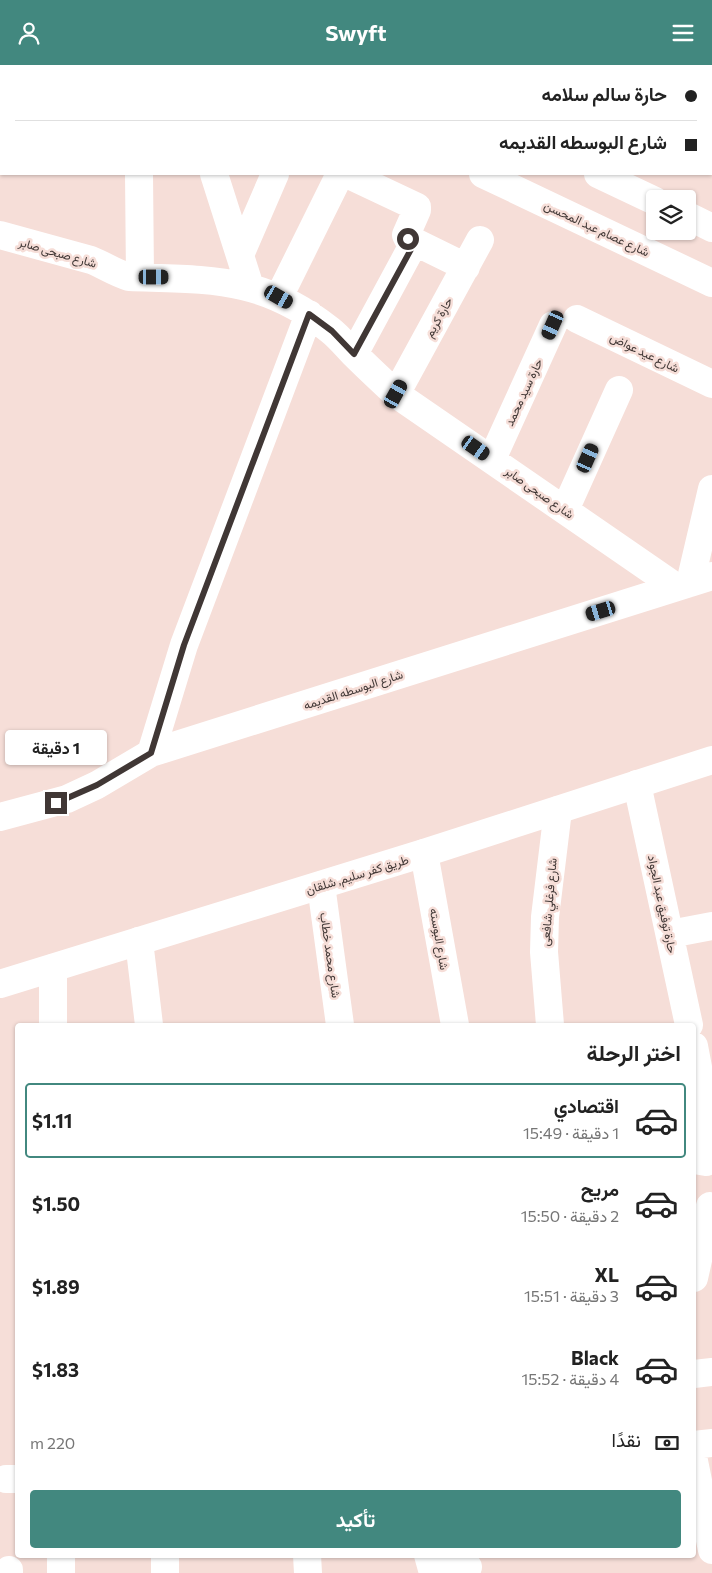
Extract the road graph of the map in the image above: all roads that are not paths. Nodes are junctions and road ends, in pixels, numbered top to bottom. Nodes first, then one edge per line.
1 (139, 175) edge
2 (214, 175) edge
3 (275, 175) edge
4 (340, 175) edge
5 (349, 175) edge
6 (485, 175) edge
7 (600, 175) edge
8 (646, 197) edge
9 (696, 220) edge
10 (712, 228) edge
11 (0, 235) edge
12 (480, 240) dead end
13 (415, 242) junction
14 (240, 255) junction
15 (466, 267) junction
16 (140, 277) junction
17 (712, 283) edge
18 (250, 287) junction
19 (279, 297) junction
20 (309, 314) junction
21 (565, 322) joint
22 (354, 354) junction
23 (712, 384) edge
24 (619, 390) dead end
25 (396, 394) junction
26 (492, 459) junction
27 (712, 489) edge
28 (565, 510) junction
29 (692, 582) edge
30 (151, 753) junction
31 (712, 759) edge
32 (638, 784) junction
33 (558, 810) junction
34 (0, 817) edge
35 (424, 853) junction
36 (322, 885) junction
37 (712, 926) edge
38 (670, 934) junction
39 (140, 941) junction
40 (53, 968) junction
41 (0, 984) edge
42 (54, 1023) edge
43 (149, 1023) edge
44 (340, 1023) edge
45 (455, 1023) edge
46 (550, 1023) edge
47 (689, 1023) edge
48 (696, 1050) edge
49 (706, 1072) edge
50 (700, 1110) edge
51 (696, 1160) edge
52 (710, 1206) dead end
53 (696, 1269) edge
54 (712, 1372) edge
55 (696, 1374) edge
56 (712, 1443) edge
57 (696, 1445) edge
58 (696, 1483) edge
59 (699, 1515) edge
60 (712, 1550) edge
61 (61, 1558) edge
62 (165, 1558) edge
63 (307, 1558) edge
64 (429, 1558) edge
65 (468, 1565) edge
66 (61, 1573) edge
67 (165, 1573) edge
68 (308, 1573) edge

1 - 16 street
2 - 14 street
3 - 14 street
4 - 19 street
5 - 13 street
6 - 17 street, شارع عصام عبد المحسن
7 - 8 street
9 - 10 street
11 - 16 street, شارع صبحى صابر
12 - 15 street, حارة كريم
13 - 15 street
13 - 22 street
14 - 18 street
15 - 25 street, حارة كريم
16 - 18 street, شارع صبحى صابر
18 - 19 street, شارع صبحى صابر
19 - 20 street, شارع صبحى صابر
20 - 22 street, شارع صبحى صابر
20 - 30 street
21 - 23 street, شارع عيد عواض
21 - 26 street, حارة سيد محمد
22 - 25 street, شارع صبحى صابر
24 - 28 street
25 - 26 street, شارع صبحى صابر
26 - 28 street, شارع صبحى صابر
27 - 29 street
28 - 29 street, شارع صبحى صابر
29 - 30 street, شارع البوسطه القديمه
30 - 34 street, شارع البوسطه القديمه
31 - 32 street, طريق كفر سليم, شلقان
32 - 33 street, طريق كفر سليم, شلقان
32 - 38 street, حارة توفيق عبد الجواد
33 - 35 street, طريق كفر سليم, شلقان
33 - 46 street, شارع فرغلي شافعى
35 - 36 street, طريق كفر سليم, شلقان
35 - 45 street, شارع البوسته
36 - 39 street, طريق كفر سليم, شلقان
36 - 44 street, شارع محمد خطاب
37 - 38 street
38 - 47 street, حارة توفيق عبد الجواد
39 - 40 street, طريق كفر سليم, شلقان
39 - 43 street
40 - 41 street, طريق كفر سليم, شلقان
40 - 42 street
48 - 49 street
49 - 50 street
50 - 51 street
52 - 53 street
54 - 55 street
56 - 57 street
58 - 59 street
59 - 60 street
61 - 66 street
62 - 67 street
63 - 68 street
64 - 65 street

